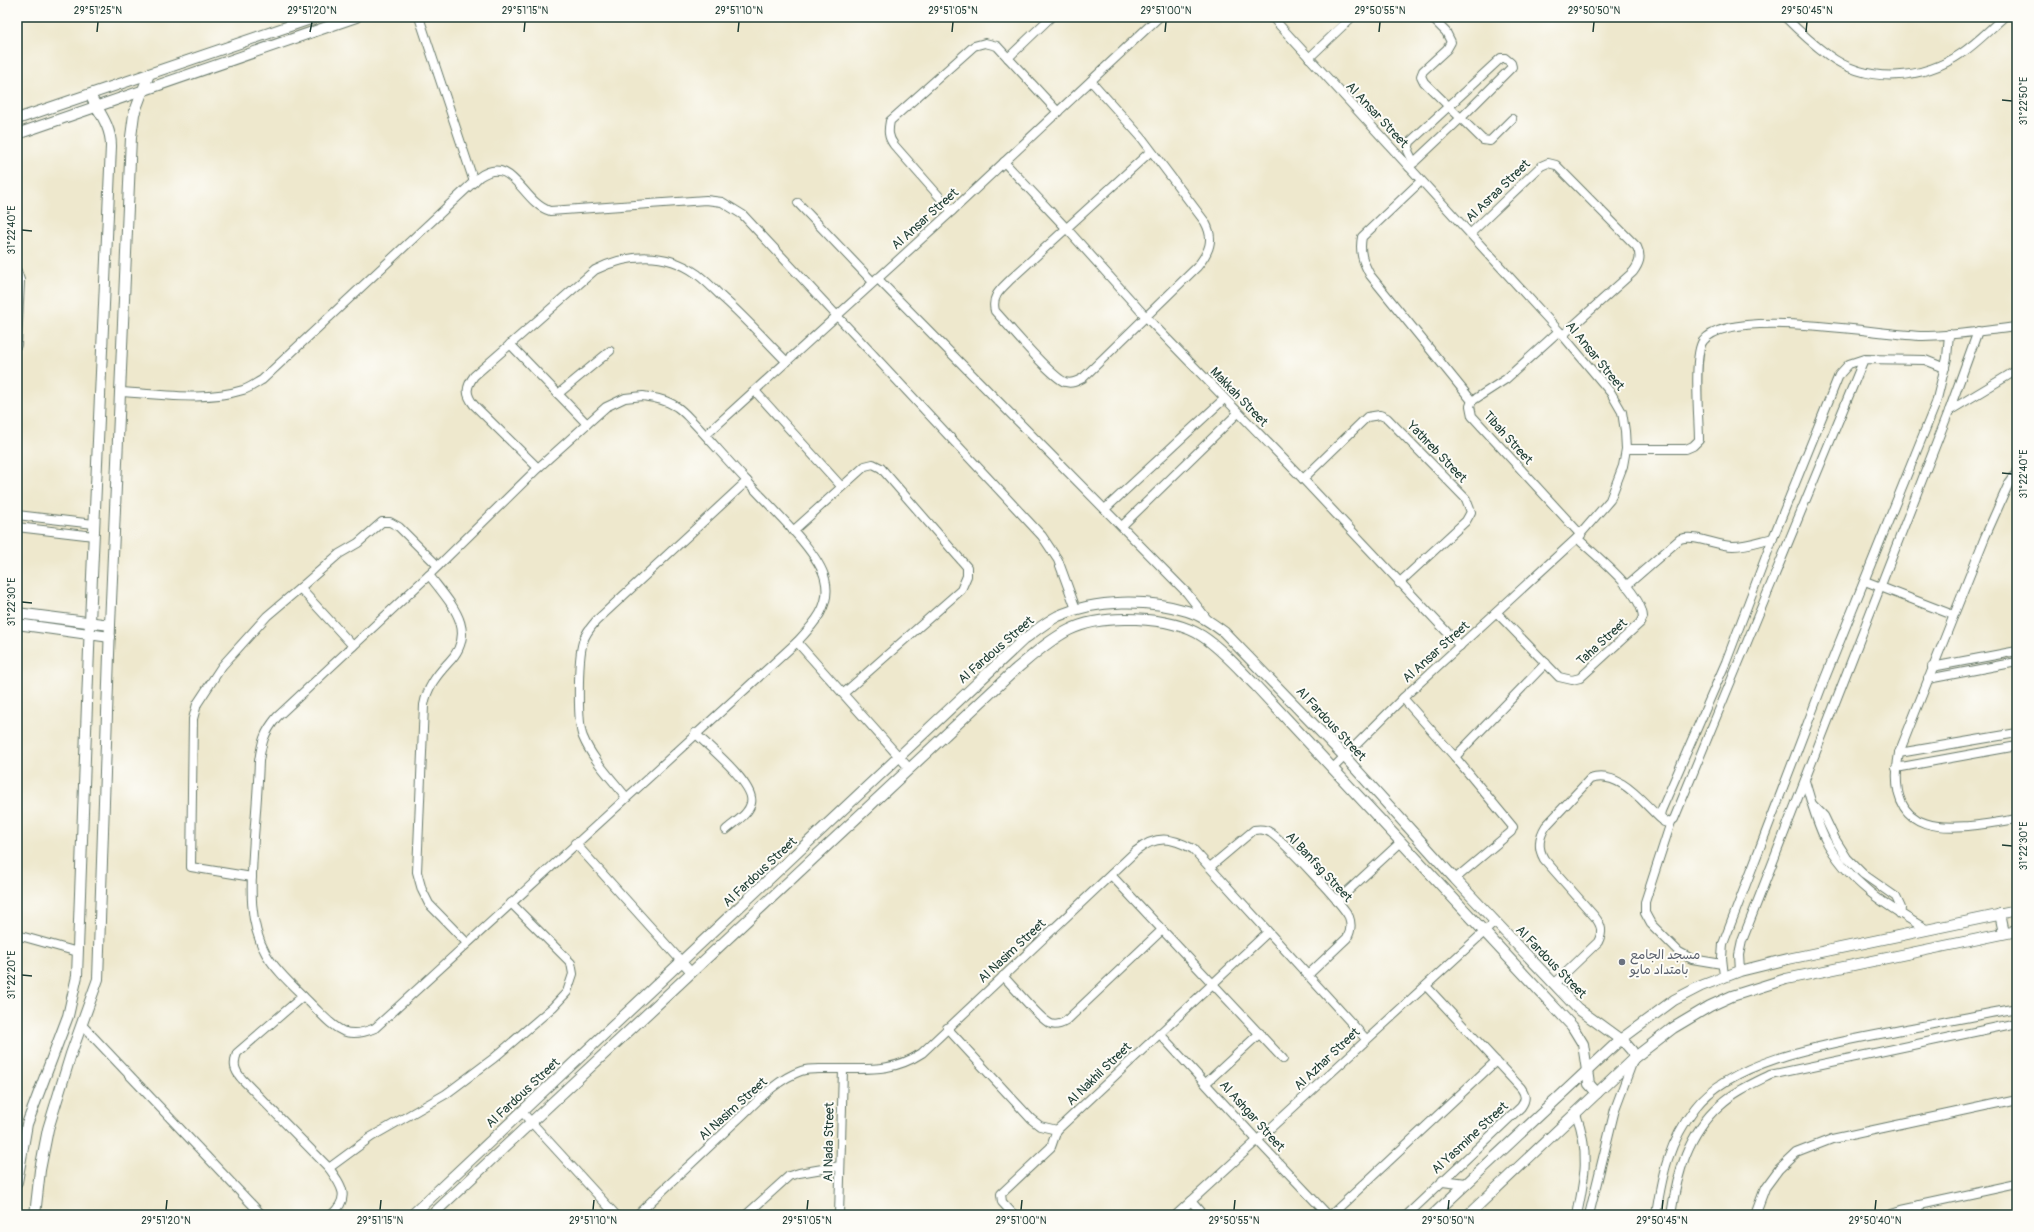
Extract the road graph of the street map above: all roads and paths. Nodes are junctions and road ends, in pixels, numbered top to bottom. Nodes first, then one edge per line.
1 (316, 17) edge
2 (356, 17) edge
3 (418, 17) edge
4 (1050, 17) edge
5 (1159, 17) edge
6 (1272, 17) edge
7 (1352, 17) edge
8 (1430, 17) edge
9 (1785, 17) edge
10 (2004, 17) edge
11 (290, 22) edge
12 (1008, 58) junction
13 (1309, 58) junction
14 (149, 74) junction
15 (1091, 81) junction
16 (141, 92) junction
17 (90, 95) junction
18 (1448, 107) junction
19 (97, 108) junction
20 (1058, 112) junction
21 (1461, 118) junction
22 (17, 119) edge
23 (1512, 119) dead end
24 (17, 134) edge
25 (1151, 151) junction
26 (1004, 162) junction
27 (1411, 165) junction
28 (1422, 181) junction
29 (474, 182) junction
30 (798, 203) dead end
31 (952, 211) junction
32 (1067, 229) junction
33 (1471, 233) junction
34 (1638, 266) joint
35 (17, 271) edge
36 (875, 280) junction
37 (838, 316) junction
38 (1146, 317) junction
39 (2017, 327) edge
40 (1978, 331) junction
41 (1561, 333) junction
42 (1949, 334) junction
43 (510, 344) junction
44 (17, 345) edge
45 (610, 351) dead end
46 (1864, 359) junction
47 (787, 362) junction
48 (1945, 368) junction
49 (2017, 370) edge
50 (755, 391) junction
51 (120, 392) junction
52 (558, 394) junction
53 (1224, 399) junction
54 (1472, 402) junction
55 (1949, 412) junction
56 (1238, 413) junction
57 (587, 424) junction
58 (706, 435) junction
59 (1626, 449) junction
60 (538, 468) junction
61 (2017, 472) edge
62 (1303, 479) junction
63 (747, 482) junction
64 (841, 486) junction
65 (1106, 510) junction
66 (17, 516) edge
67 (94, 524) junction
68 (1122, 526) junction
69 (17, 527) edge
70 (1886, 530) junction
71 (792, 531) junction
72 (94, 536) junction
73 (1579, 536) junction
74 (1900, 537) junction
75 (1773, 538) junction
76 (438, 566) junction
77 (430, 575) junction
78 (1865, 581) junction
79 (1399, 583) junction
80 (1626, 586) junction
81 (1880, 587) junction
82 (300, 588) junction
83 (1076, 609) junction
84 (17, 613) edge
85 (1497, 613) junction
86 (1953, 615) junction
87 (1207, 620) junction
88 (90, 622) junction
89 (17, 624) edge
90 (110, 625) junction
91 (90, 634) junction
92 (110, 637) junction
93 (797, 642) junction
94 (353, 646) junction
95 (1460, 646) junction
96 (2017, 651) edge
97 (2017, 662) edge
98 (1546, 663) junction
99 (1932, 666) junction
100 (1928, 678) junction
101 (844, 693) junction
102 (1403, 698) junction
103 (695, 733) junction
104 (2017, 733) edge
105 (2017, 746) edge
106 (1899, 753) junction
107 (1344, 756) junction
108 (1455, 757) junction
109 (899, 758) junction
110 (909, 768) junction
111 (1896, 768) junction
112 (1332, 769) junction
113 (1805, 781) junction
114 (626, 797) junction
115 (1813, 805) junction
116 (1661, 819) junction
117 (2017, 819) edge
118 (1671, 822) junction
119 (726, 830) dead end
120 (1401, 842) junction
121 (575, 844) junction
122 (1210, 867) junction
123 (1111, 875) junction
124 (252, 877) junction
125 (1455, 879) junction
126 (1337, 901) junction
127 (511, 902) junction
128 (2017, 910) edge
129 (1900, 914) junction
130 (2000, 914) junction
131 (1495, 922) junction
132 (1926, 929) junction
133 (1162, 930) junction
134 (1485, 931) junction
135 (2017, 931) edge
136 (1268, 932) junction
137 (2004, 933) junction
138 (17, 935) edge
139 (467, 943) junction
140 (78, 952) junction
141 (682, 962) junction
142 (1722, 964) junction
143 (1740, 971) junction
144 (692, 972) junction
145 (1308, 975) junction
146 (1004, 976) junction
147 (1724, 976) junction
148 (1213, 983) junction
149 (1554, 984) junction
150 (1426, 986) junction
151 (303, 996) junction
152 (2017, 1008) edge
153 (2017, 1023) edge
154 (82, 1025) junction
155 (947, 1028) junction
156 (1160, 1033) junction
157 (1260, 1033) junction
158 (1366, 1039) junction
159 (1620, 1040) junction
160 (1634, 1058) junction
161 (1283, 1059) dead end
162 (1496, 1061) junction
163 (843, 1069) junction
164 (1586, 1073) junction
165 (1206, 1083) junction
166 (1598, 1093) junction
167 (2017, 1099) edge
168 (522, 1112) junction
169 (1576, 1114) junction
170 (531, 1122) junction
171 (1057, 1130) junction
172 (1257, 1140) junction
173 (19, 1154) edge
174 (840, 1166) junction
175 (329, 1168) junction
176 (461, 1169) junction
177 (471, 1179) junction
178 (1443, 1181) junction
179 (17, 1182) edge
180 (1466, 1184) junction
181 (2017, 1184) edge
182 (1191, 1201) junction
183 (1919, 1205) junction
184 (35, 1215) edge
185 (262, 1215) edge
186 (331, 1215) edge
187 (412, 1215) edge
188 (432, 1215) edge
189 (616, 1215) edge
190 (637, 1215) edge
191 (746, 1215) edge
192 (839, 1215) edge
193 (1014, 1215) edge
194 (1176, 1215) edge
195 (1203, 1215) edge
196 (1328, 1215) edge
197 (1331, 1215) edge
198 (1407, 1215) edge
199 (1433, 1215) edge
200 (1468, 1215) edge
201 (1577, 1215) edge
202 (1589, 1215) edge
203 (1656, 1215) edge
204 (1671, 1215) edge
205 (1755, 1215) edge
206 (1882, 1215) edge
207 (1917, 1215) edge

1 - 11 street
2 - 16 street
3 - 29 street
4 - 12 street
5 - 15 street, Al Ansar Street
6 - 13 street, Al Ansar Street
7 - 13 street
8 - 18 street
9 - 10 street
11 - 14 street
12 - 20 street
12 - 31 street
13 - 27 street, Al Ansar Street
14 - 16 street
14 - 17 street
15 - 20 street, Al Ansar Street
15 - 25 street
16 - 19 street
16 - 51 street
17 - 19 street
17 - 22 street
18 - 21 street
18 - 21 street
18 - 27 street
19 - 24 street
19 - 67 street
20 - 26 street, Al Ansar Street
21 - 23 street
21 - 27 street
25 - 32 street
25 - 38 street
26 - 31 street, Al Ansar Street
26 - 32 street, Makkah Street
27 - 28 street, Al Ansar Street
28 - 33 street, Al Ansar Street
28 - 54 street
29 - 37 street
29 - 51 street
30 - 36 street
31 - 36 street, Al Ansar Street
32 - 38 street, Makkah Street
32 - 38 street
33 - 34 street, Al Asraa Street
33 - 41 street, Al Ansar Street
34 - 41 street, Tibah Street
35 - 44 street
36 - 37 street, Al Ansar Street
36 - 65 street
37 - 47 street, Al Ansar Street
37 - 83 street
38 - 53 street, Makkah Street
39 - 40 street
40 - 42 street
40 - 55 street
41 - 54 street, Tibah Street
41 - 59 street, Al Ansar Street
42 - 48 street
42 - 59 street
43 - 47 street
43 - 52 street
43 - 60 street
45 - 52 street
46 - 48 street
46 - 75 street
46 - 118 street
47 - 50 street, Al Ansar Street
48 - 70 street
49 - 55 street
50 - 58 street, Al Ansar Street
50 - 64 street
51 - 90 street
52 - 57 street
53 - 56 street, Makkah Street
53 - 65 street
54 - 73 street, Tibah Street
55 - 74 street
56 - 62 street, Makkah Street
56 - 68 street
57 - 58 street
57 - 60 street
58 - 63 street
59 - 73 street, Al Ansar Street
60 - 76 street
61 - 86 street
62 - 79 street, Makkah Street
62 - 79 street, Yathreb Street
63 - 71 street
63 - 114 street
64 - 71 street
64 - 101 street
65 - 68 street
66 - 67 street
67 - 72 street
68 - 87 street
69 - 72 street
70 - 74 street
70 - 78 street
71 - 93 street
72 - 88 street
73 - 80 street, Taha Street
73 - 85 street, Al Ansar Street
74 - 81 street
75 - 80 street
75 - 116 street
76 - 77 street
76 - 82 street
77 - 94 street
77 - 139 street
78 - 81 street
78 - 142 street
79 - 95 street, Makkah Street
80 - 98 street, Taha Street
81 - 86 street
81 - 113 street
82 - 94 street
82 - 124 street
83 - 87 street, Al Fardous Street
83 - 109 street, Al Fardous Street
84 - 88 street
85 - 95 street, Al Ansar Street
85 - 98 street, Taha Street
86 - 99 street
87 - 107 street, Al Fardous Street
88 - 90 street
88 - 91 street
89 - 91 street
90 - 92 street
91 - 92 street
91 - 140 street
92 - 154 street
93 - 101 street
93 - 103 street
94 - 124 street
95 - 102 street, Al Ansar Street
96 - 99 street
97 - 100 street
98 - 108 street
99 - 100 street
100 - 106 street
101 - 109 street
102 - 107 street, Al Ansar Street
102 - 108 street
103 - 114 street
103 - 119 street
104 - 106 street
105 - 111 street
106 - 111 street
107 - 112 street, Al Ansar Street
107 - 125 street, Al Fardous Street
108 - 125 street
109 - 110 street
109 - 141 street, Al Fardous Street
110 - 112 street, Al Fardous Street
110 - 144 street, Al Fardous Street
111 - 117 street
112 - 120 street, Al Fardous Street
113 - 115 street
113 - 143 street
114 - 121 street
115 - 129 street
115 - 129 street
116 - 118 street
116 - 149 street
118 - 142 street
120 - 126 street
120 - 134 street, Al Fardous Street
121 - 127 street
121 - 141 street
122 - 123 street, Al Nasim Street
122 - 126 street, Al Banfsg Street
122 - 136 street, Al Nasim Street
123 - 133 street
123 - 146 street, Al Nasim Street
124 - 151 street
125 - 131 street, Al Fardous Street
126 - 145 street, Al Banfsg Street
127 - 139 street
127 - 175 street
128 - 130 street
129 - 132 street
130 - 132 street
130 - 137 street
131 - 134 street, Al Azhar Street
131 - 149 street, Al Fardous Street
132 - 143 street
133 - 146 street
133 - 148 street
134 - 150 street, Al Azhar Street
134 - 164 street, Al Fardous Street
135 - 137 street
136 - 145 street, Al Nasim Street
136 - 148 street, Al Nakhil Street
137 - 160 street
138 - 140 street
139 - 151 street
140 - 173 street
141 - 144 street
141 - 168 street, Al Fardous Street
142 - 147 street
143 - 147 street
144 - 170 street, Al Fardous Street
145 - 158 street, Al Nasim Street
146 - 155 street, Al Nasim Street
147 - 159 street
148 - 156 street, Al Nakhil Street
148 - 157 street
149 - 159 street, Al Fardous Street
150 - 158 street, Al Azhar Street
150 - 162 street, Al Yasmine Street
151 - 175 street
152 - 203 street
153 - 204 street
154 - 184 street
154 - 185 street
155 - 163 street, Al Nasim Street
155 - 171 street
156 - 165 street, Al Ashgar Street
156 - 171 street, Al Nakhil Street
157 - 161 street
157 - 165 street
158 - 172 street, Al Azhar Street
159 - 160 street, Al Fardous Street
159 - 164 street
160 - 166 street
160 - 202 street
162 - 178 street, Al Yasmine Street
162 - 197 street
163 - 174 street, Al Nada Street
163 - 190 street, Al Nasim Street
164 - 166 street, Al Fardous Street
164 - 180 street
165 - 172 street, Al Ashgar Street
166 - 169 street
167 - 205 street
168 - 170 street
168 - 176 street, Al Fardous Street
169 - 200 street
169 - 201 street
170 - 177 street, Al Fardous Street
170 - 189 street
171 - 193 street
172 - 182 street, Al Azhar Street
172 - 196 street, Al Ashgar Street
173 - 179 street
174 - 191 street
174 - 192 street, Al Nada Street
175 - 186 street
176 - 177 street
176 - 187 street, Al Fardous Street
177 - 188 street, Al Fardous Street
178 - 180 street
178 - 198 street, Al Yasmine Street
180 - 199 street
181 - 183 street
182 - 194 street, Al Azhar Street
182 - 195 street
183 - 206 street
183 - 207 street

